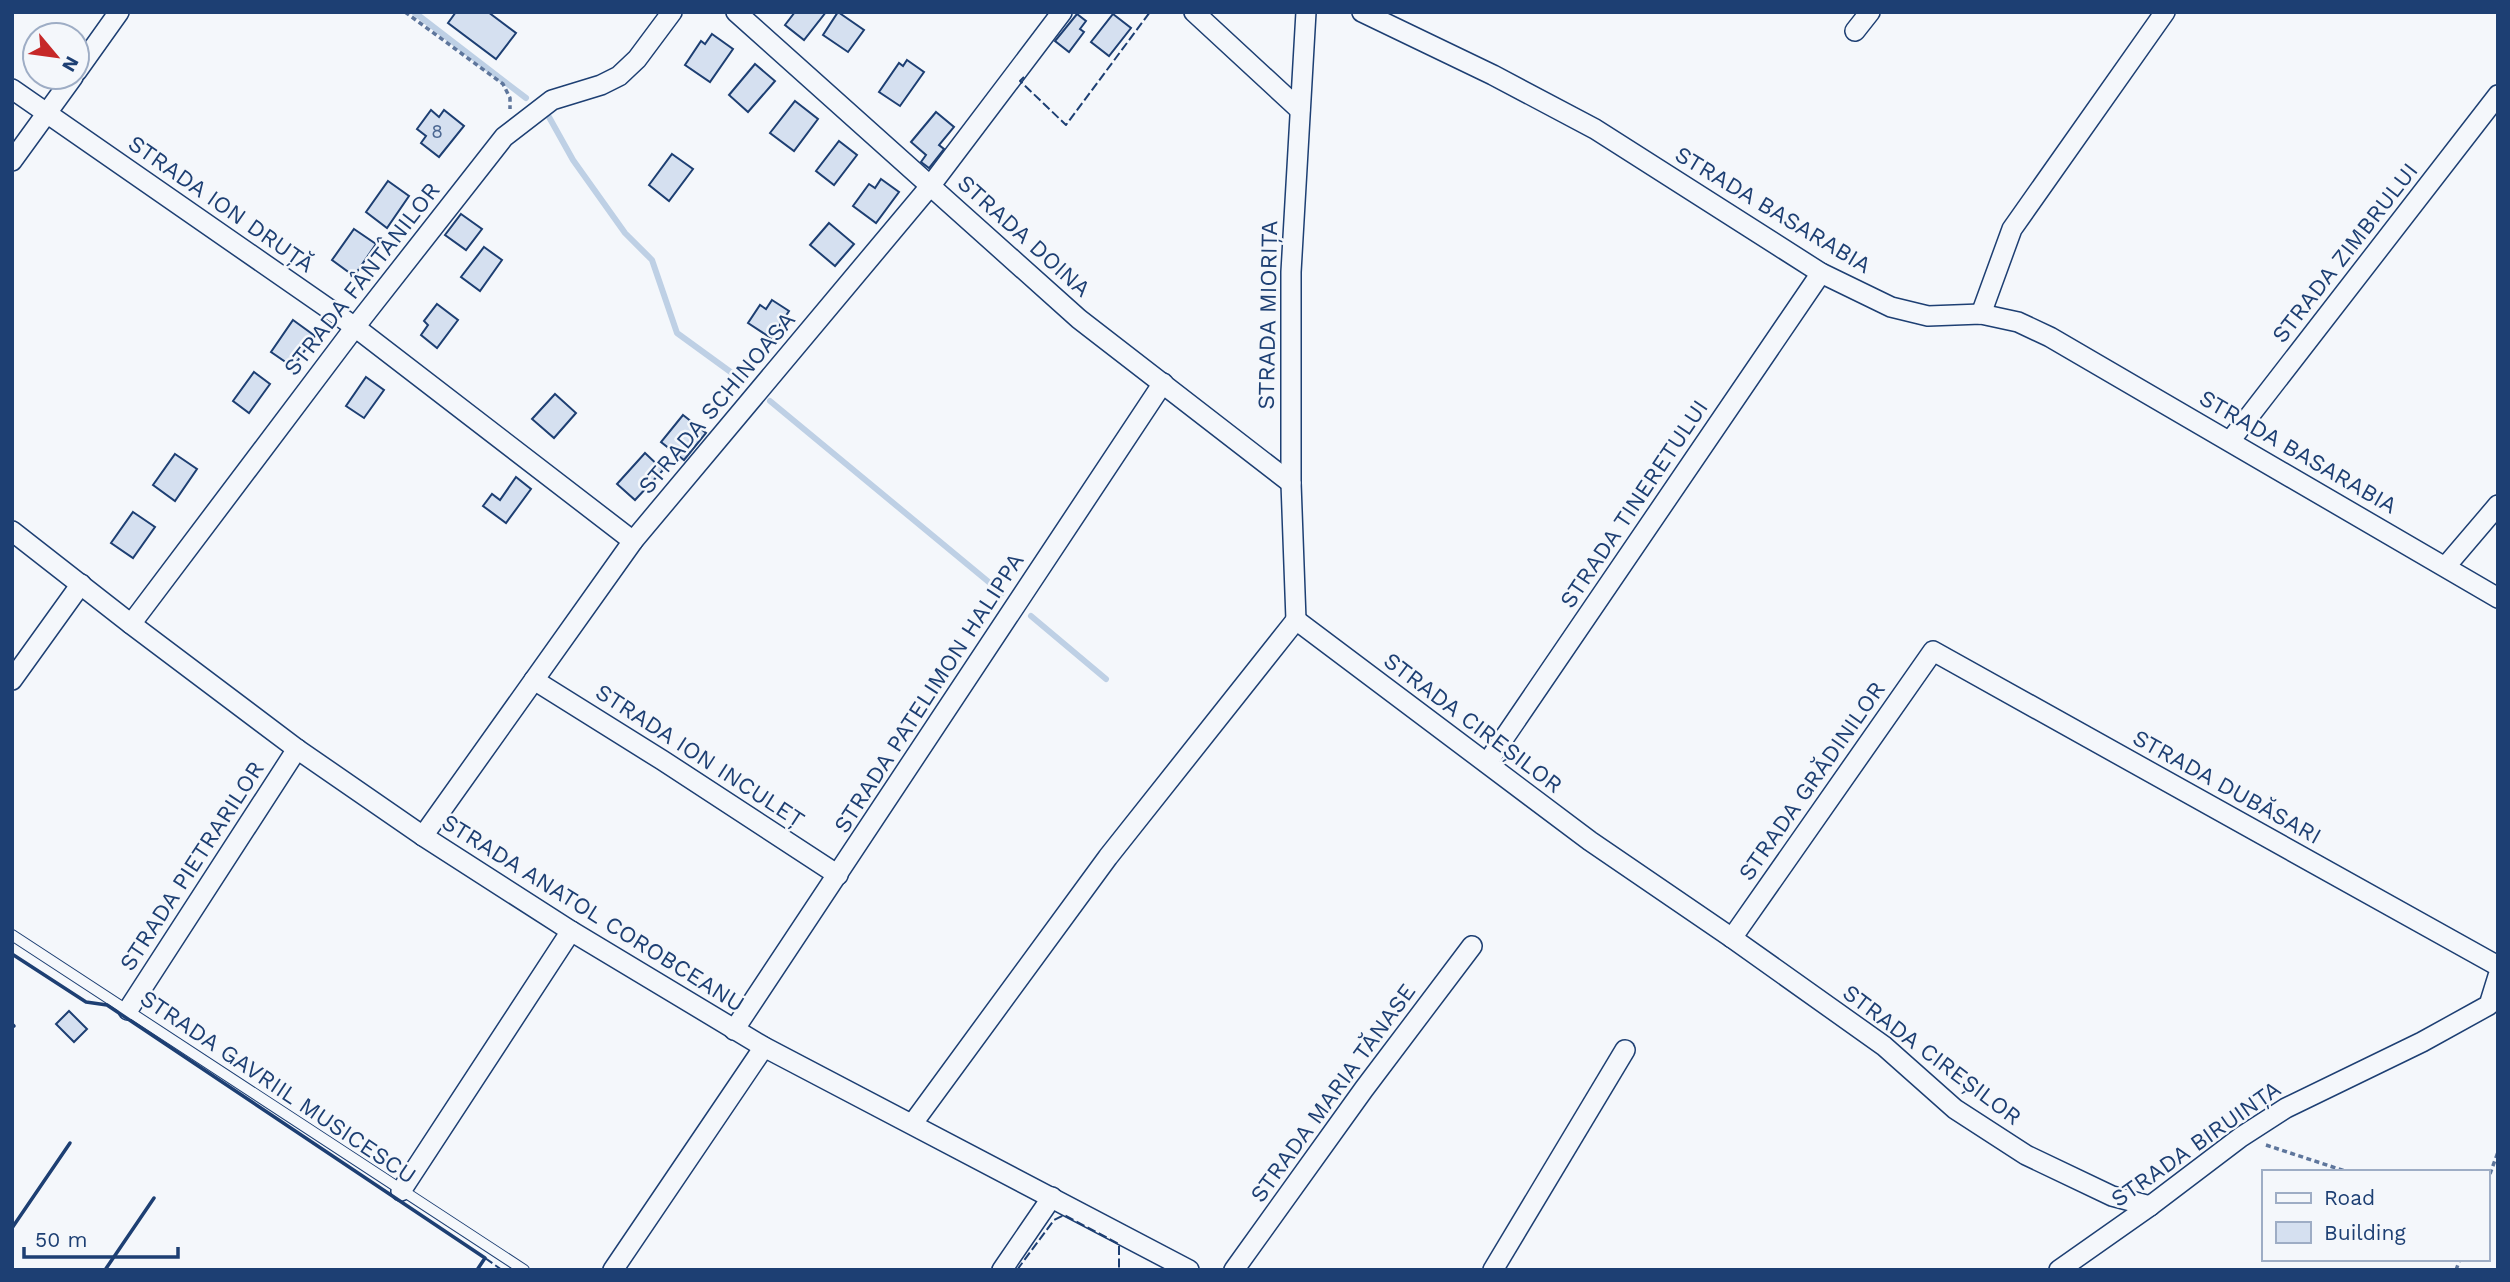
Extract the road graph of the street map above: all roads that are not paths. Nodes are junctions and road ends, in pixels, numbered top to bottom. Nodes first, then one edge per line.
1 (119, 12) edge
2 (672, 12) edge
3 (736, 12) edge
4 (1062, 12) edge
5 (1194, 12) edge
6 (1306, 12) edge
7 (1362, 12) edge
8 (1870, 12) edge
9 (2165, 12) edge
10 (1855, 31) dead end
11 (91, 51) edge
12 (12, 89) edge
13 (63, 91) edge
14 (2498, 95) edge
15 (1300, 110) junction
16 (47, 113) junction
17 (12, 161) edge
18 (931, 185) junction
19 (1821, 273) junction
20 (1981, 314) junction
21 (355, 327) junction
22 (1163, 383) junction
23 (2230, 441) junction
24 (1291, 483) junction
25 (2498, 505) edge
26 (12, 531) edge
27 (633, 541) junction
28 (2446, 566) junction
29 (81, 584) junction
30 (2498, 598) edge
31 (1296, 620) junction
32 (131, 625) junction
33 (1933, 651) joint
34 (12, 680) edge
35 (534, 680) junction
36 (297, 749) junction
37 (1487, 764) junction
38 (424, 836) junction
39 (838, 875) junction
40 (571, 931) junction
41 (12, 935) edge
42 (1732, 938) junction
43 (1472, 946) dead end
44 (2498, 966) edge
45 (2498, 976) edge
46 (128, 1010) junction
47 (734, 1030) junction
48 (764, 1047) junction
49 (1625, 1050) dead end
50 (913, 1123) junction
51 (401, 1191) junction
52 (1052, 1197) junction
53 (2150, 1206) junction
54 (524, 1270) edge
55 (613, 1270) edge
56 (1002, 1270) edge
57 (1189, 1270) edge
58 (1234, 1270) edge
59 (1493, 1270) edge
60 (2059, 1270) edge

1 - 11 street
2 - 21 street, STRADA FÂNTÂNILOR
3 - 18 street, STRADA DOINA
4 - 18 street, STRADA SCHINOASA
5 - 15 street
6 - 15 street, STRADA MIORIȚA
7 - 19 street, STRADA BASARABIA
8 - 10 street
9 - 20 street
12 - 16 street, STRADA ION DRUȚĂ
13 - 16 street
14 - 23 street, STRADA ZIMBRULUI
15 - 24 street, STRADA MIORIȚA
16 - 17 street
16 - 21 street, STRADA ION DRUȚĂ
18 - 22 street, STRADA DOINA
18 - 27 street, STRADA SCHINOASA
19 - 20 street, STRADA BASARABIA
19 - 37 street, STRADA TINERETULUI
20 - 23 street, STRADA BASARABIA
21 - 27 street, STRADA ION DRUȚĂ
21 - 32 street, STRADA FÂNTÂNILOR
22 - 24 street, STRADA DOINA
22 - 39 street, STRADA PATELIMON HALIPPA
23 - 28 street, STRADA BASARABIA
24 - 31 street, STRADA MIORIȚA
25 - 28 street
26 - 29 street, STRADA ANATOL COROBCEANU
27 - 35 street, STRADA SCHINOASA
28 - 30 street, STRADA BASARABIA
29 - 32 street, STRADA ANATOL COROBCEANU
29 - 34 street
31 - 37 street, STRADA CIREȘILOR
31 - 50 street
32 - 36 street, STRADA ANATOL COROBCEANU
33 - 42 street, STRADA GRĂDINILOR
33 - 44 street, STRADA DUBĂSARI
35 - 38 street, STRADA SCHINOASA
35 - 39 street, STRADA ION INCULEȚ
36 - 38 street, STRADA ANATOL COROBCEANU
36 - 46 street, STRADA PIETRARILOR
37 - 42 street, STRADA CIREȘILOR
38 - 40 street, STRADA ANATOL COROBCEANU
39 - 47 street, STRADA PATELIMON HALIPPA
40 - 47 street, STRADA ANATOL COROBCEANU
40 - 51 street
41 - 46 lane, STRADA GAVRIIL MUSICESCU
42 - 53 street, STRADA CIREȘILOR
43 - 58 street, STRADA MARIA TĂNASE
45 - 53 street, STRADA BIRUINȚA
46 - 51 lane, STRADA GAVRIIL MUSICESCU
47 - 48 street, STRADA ANATOL COROBCEANU
48 - 50 street, STRADA ANATOL COROBCEANU
48 - 55 street
49 - 59 street
50 - 52 street, STRADA ANATOL COROBCEANU
51 - 54 lane, STRADA GAVRIIL MUSICESCU
52 - 56 street
52 - 57 street, STRADA ANATOL COROBCEANU
53 - 60 street, STRADA BIRUINȚA

